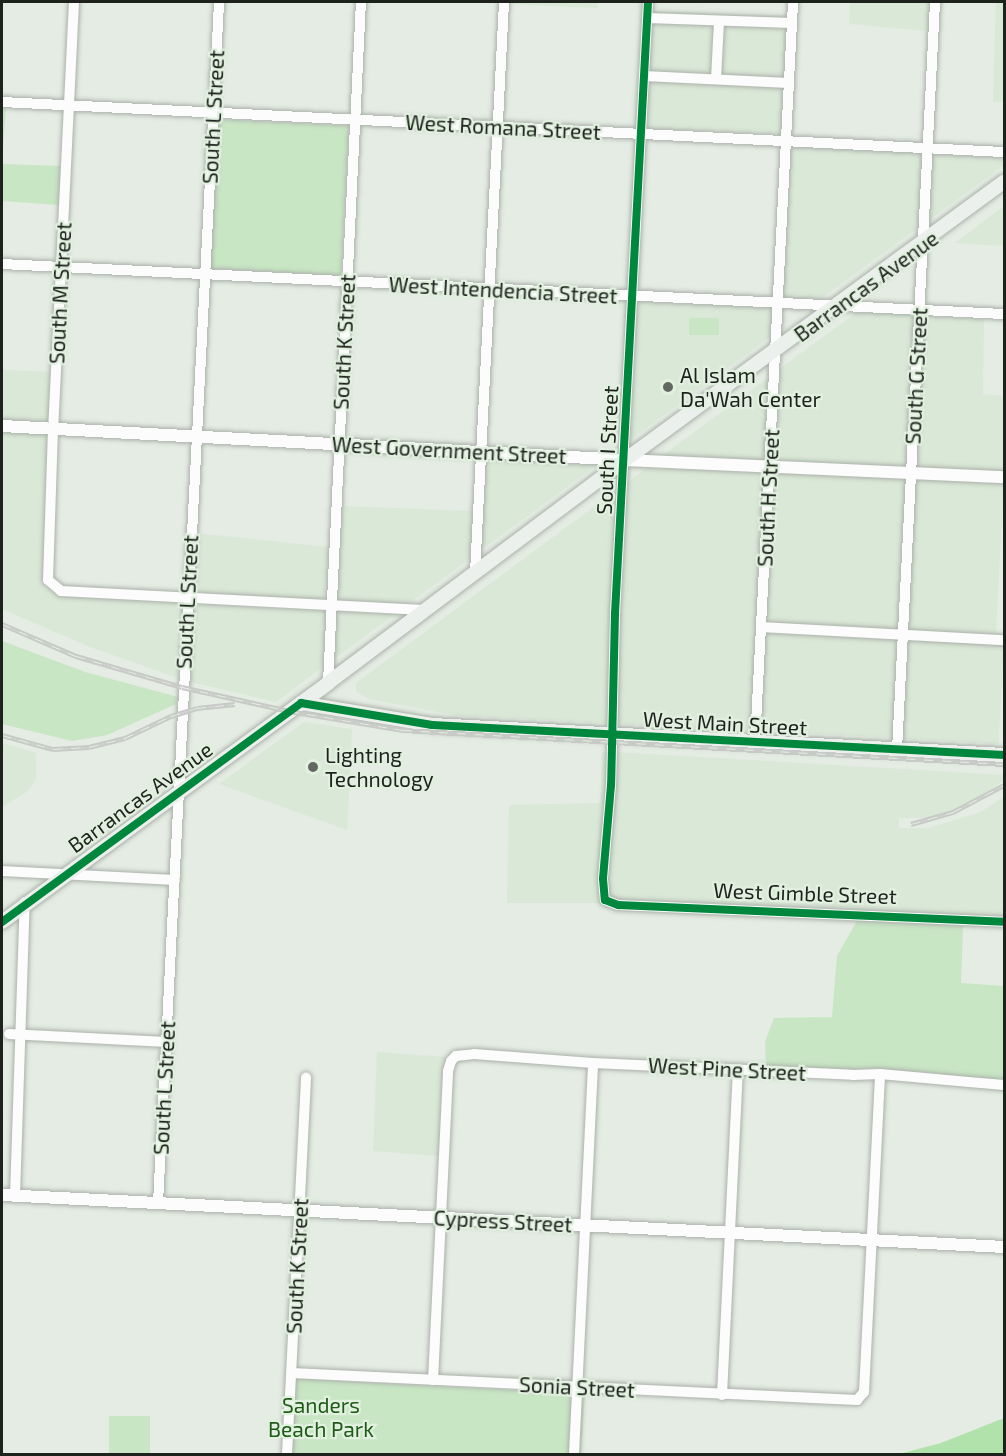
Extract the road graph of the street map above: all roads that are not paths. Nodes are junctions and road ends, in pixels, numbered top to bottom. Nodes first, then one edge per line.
1 (74, 2) edge
2 (219, 2) edge
3 (361, 2) edge
4 (504, 2) edge
5 (648, 2) edge
6 (793, 2) edge
7 (935, 2) edge
8 (647, 18) junction
9 (719, 21) junction
10 (792, 23) junction
11 (644, 76) junction
12 (716, 79) junction
13 (789, 82) junction
14 (2, 102) edge
15 (69, 105) junction
16 (213, 112) junction
17 (355, 119) junction
18 (497, 127) junction
19 (641, 134) junction
20 (786, 141) junction
21 (928, 148) junction
22 (1005, 152) edge
23 (1005, 182) edge
24 (923, 244) junction
25 (2, 264) edge
26 (62, 267) junction
27 (205, 274) junction
28 (347, 282) junction
29 (489, 289) junction
30 (633, 296) junction
31 (777, 303) junction
32 (838, 306) junction
33 (920, 310) junction
34 (1005, 314) edge
35 (775, 353) junction
36 (2, 426) edge
37 (53, 429) junction
38 (196, 436) junction
39 (339, 444) junction
40 (480, 451) junction
41 (625, 460) junction
42 (769, 465) junction
43 (911, 472) junction
44 (1005, 477) edge
45 (475, 573) junction
46 (188, 598) junction
47 (330, 606) junction
48 (424, 610) junction
49 (761, 627) junction
50 (903, 635) junction
51 (1005, 640) edge
52 (328, 683) junction
53 (301, 703) junction
54 (610, 735) junction
55 (755, 743) junction
56 (897, 750) junction
57 (1005, 755) edge
58 (179, 791) junction
59 (2, 871) edge
60 (67, 872) junction
61 (175, 879) junction
62 (605, 900) joint
63 (25, 902) junction
64 (1005, 921) edge
65 (2, 922) edge
66 (9, 1034) dead end
67 (21, 1034) junction
68 (167, 1042) junction
69 (593, 1063) junction
70 (738, 1069) junction
71 (880, 1074) junction
72 (306, 1077) dead end
73 (1005, 1085) edge
74 (2, 1195) edge
75 (15, 1196) junction
76 (158, 1203) junction
77 (300, 1211) junction
78 (442, 1218) junction
79 (585, 1226) junction
80 (729, 1233) junction
81 (873, 1239) junction
82 (1005, 1247) edge
83 (292, 1373) junction
84 (433, 1380) junction
85 (577, 1388) junction
86 (722, 1395) junction
87 (287, 1455) edge
88 (574, 1455) edge

1 - 15 street, South M Street
2 - 16 street, South L Street
3 - 17 street, South K Street
4 - 18 street
5 - 8 street, South I Street
6 - 10 street, South H Street
7 - 21 street, South G Street
8 - 9 street
8 - 11 street, South I Street
9 - 10 street
9 - 12 street
10 - 13 street, South H Street
11 - 12 street
11 - 19 street, South I Street
12 - 13 street
13 - 20 street, South H Street
14 - 15 street, West Romana Street
15 - 16 street, West Romana Street
15 - 26 street, South M Street
16 - 17 street, West Romana Street
16 - 27 street, South L Street
17 - 18 street, West Romana Street
17 - 28 street, South K Street
18 - 19 street, West Romana Street
18 - 29 street
19 - 20 street, West Romana Street
19 - 30 street, South I Street
20 - 21 street, West Romana Street
20 - 31 street, South H Street
21 - 22 street, West Romana Street
21 - 24 street, South G Street
23 - 24 main road, Barrancas Avenue
24 - 32 main road, Barrancas Avenue
24 - 33 street, South G Street
25 - 26 street, West Intendencia Street
26 - 27 street, West Intendencia Street
26 - 37 street, South M Street
27 - 28 street, West Intendencia Street
27 - 38 street, South L Street
28 - 29 street, West Intendencia Street
28 - 39 street, South K Street
29 - 30 street, West Intendencia Street
29 - 40 street
30 - 31 street, West Intendencia Street
30 - 41 street, South I Street
31 - 32 street, West Intendencia Street
31 - 35 street, South H Street
32 - 33 street, West Intendencia Street
32 - 35 main road, Barrancas Avenue
33 - 34 street, West Intendencia Street
33 - 43 street, South G Street
35 - 41 main road, Barrancas Avenue
35 - 42 street, South H Street
36 - 37 street, West Government Street
37 - 38 street, West Government Street
37 - 46 street, South M Street
38 - 39 street, West Government Street
38 - 46 street, South L Street
39 - 40 street, West Government Street
39 - 47 street, South K Street
40 - 41 street, West Government Street
40 - 45 street
41 - 42 street, West Government Street
41 - 45 main road, Barrancas Avenue
41 - 54 street, South I Street
42 - 43 street, West Government Street
42 - 49 street, South H Street
43 - 44 street, West Government Street
43 - 50 street, South G Street
45 - 48 main road, Barrancas Avenue
46 - 47 street
46 - 58 street, South L Street
47 - 48 street
47 - 52 street, South K Street
48 - 52 main road, Barrancas Avenue
49 - 50 street
49 - 55 street, South H Street
50 - 51 street
50 - 56 street, South G Street
52 - 53 main road, Barrancas Avenue
53 - 54 main road, West Main Street
53 - 58 main road, Barrancas Avenue
54 - 55 main road, West Main Street
54 - 62 street, South I Street
55 - 56 main road, West Main Street
56 - 57 main road, West Main Street
58 - 60 main road, Barrancas Avenue
58 - 61 street, South L Street
59 - 60 street
60 - 61 street
60 - 63 main road, Barrancas Avenue
61 - 68 street, South L Street
62 - 64 street, West Gimble Street
63 - 65 main road, Barrancas Avenue
63 - 67 street
66 - 67 street
67 - 68 street
67 - 75 street
68 - 76 street, South L Street
69 - 70 street, West Pine Street
69 - 78 street, West Pine Street
69 - 79 street
70 - 71 street, West Pine Street
70 - 80 street
71 - 73 street, West Pine Street
71 - 81 street
72 - 77 street, South K Street
74 - 75 street, Cypress Street
75 - 76 street, Cypress Street
76 - 77 street, Cypress Street
77 - 78 street, Cypress Street
77 - 83 street, South K Street
78 - 79 street, Cypress Street
78 - 84 street
79 - 80 street, Cypress Street
79 - 85 street
80 - 81 street, Cypress Street
80 - 86 street
81 - 82 street, Cypress Street
81 - 86 street, Sonia Street
83 - 84 street, Sonia Street
83 - 87 street, South K Street
84 - 85 street, Sonia Street
85 - 86 street, Sonia Street
85 - 88 street

